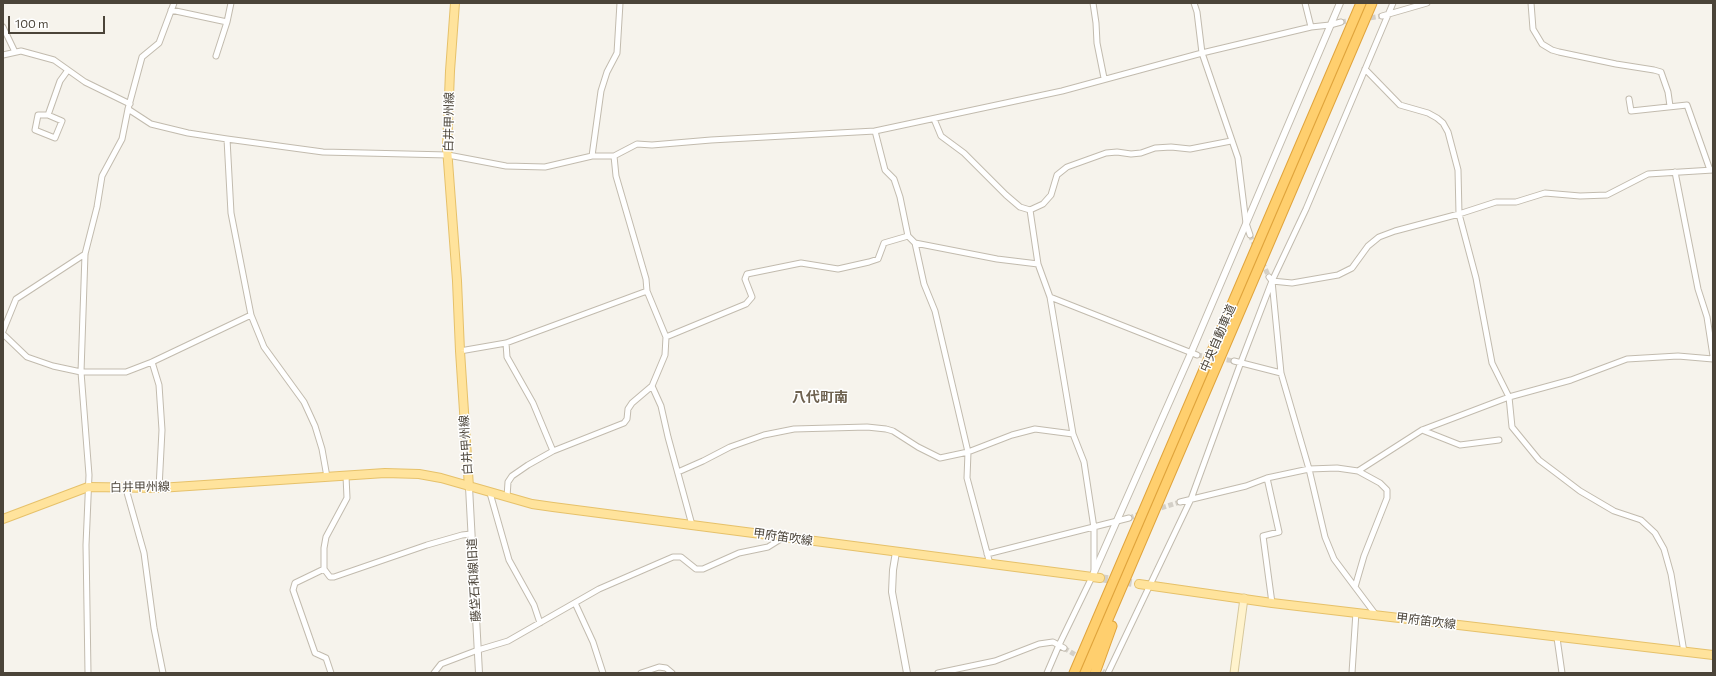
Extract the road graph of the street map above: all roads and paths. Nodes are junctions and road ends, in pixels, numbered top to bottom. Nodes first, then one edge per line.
1 (174, 3) edge
2 (232, 3) edge
3 (456, 3) edge
4 (620, 3) edge
5 (1093, 3) edge
6 (1194, 3) edge
7 (1305, 3) edge
8 (1340, 3) edge
9 (1361, 3) edge
10 (1372, 3) edge
11 (1393, 3) edge
12 (1427, 3) edge
13 (1531, 3) edge
14 (171, 10) junction
15 (1389, 14) junction
16 (1382, 16) tunnel mouth
17 (227, 22) junction
18 (1341, 22) tunnel mouth
19 (1330, 25) junction
20 (3, 27) edge
21 (1311, 27) junction
22 (16, 52) junction
23 (1202, 53) junction
24 (3, 55) edge
25 (216, 56) dead end
26 (68, 70) junction
27 (1365, 70) junction
28 (1104, 78) junction
29 (1629, 99) dead end
30 (1670, 106) junction
31 (129, 107) junction
32 (48, 115) junction
33 (934, 118) junction
34 (875, 131) junction
35 (227, 139) junction
36 (1231, 141) junction
37 (448, 155) junction
38 (592, 156) junction
39 (614, 156) junction
40 (1712, 170) edge
41 (1675, 172) junction
42 (1030, 210) junction
43 (1459, 214) junction
44 (1246, 223) junction
45 (1250, 235) tunnel mouth
46 (908, 236) junction
47 (914, 243) junction
48 (85, 254) junction
49 (1038, 264) junction
50 (1271, 279) junction
51 (647, 291) junction
52 (1050, 297) junction
53 (250, 315) junction
54 (3, 331) edge
55 (3, 334) edge
56 (666, 337) junction
57 (506, 343) junction
58 (460, 351) junction
59 (1194, 354) junction
60 (1713, 358) edge
61 (1234, 361) tunnel mouth
62 (152, 362) junction
63 (1241, 362) junction
64 (81, 372) junction
65 (1281, 372) junction
66 (652, 386) junction
67 (1509, 397) junction
68 (1422, 430) junction
69 (1073, 434) junction
70 (1499, 440) dead end
71 (553, 451) junction
72 (968, 452) junction
73 (1308, 469) junction
74 (1358, 471) junction
75 (678, 472) junction
76 (346, 476) junction
77 (327, 477) junction
78 (1267, 478) junction
79 (88, 487) junction
80 (469, 487) junction
81 (159, 488) junction
82 (126, 489) junction
83 (490, 493) junction
84 (507, 497) junction
85 (1191, 499) junction
86 (1180, 502) tunnel mouth
87 (1129, 518) tunnel mouth
88 (3, 519) edge
89 (1117, 522) junction
90 (692, 525) junction
91 (1094, 528) junction
92 (471, 534) junction
93 (784, 537) junction
94 (896, 552) junction
95 (987, 554) junction
96 (1136, 557) junction
97 (990, 564) junction
98 (324, 569) junction
99 (1095, 576) junction
100 (1139, 584) tunnel mouth
101 (1149, 585) junction
102 (1355, 587) junction
103 (1244, 598) junction
104 (575, 603) junction
105 (1272, 603) junction
106 (1356, 612) junction
107 (1376, 615) junction
108 (540, 623) junction
109 (1557, 638) junction
110 (1059, 645) junction
111 (1064, 648) tunnel mouth
112 (478, 650) junction
113 (1684, 652) junction
114 (1713, 656) edge
115 (88, 673) edge
116 (163, 673) edge
117 (331, 673) edge
118 (434, 673) edge
119 (479, 673) edge
120 (603, 673) edge
121 (641, 673) edge
122 (672, 673) edge
123 (907, 673) edge
124 (938, 673) edge
125 (1047, 673) edge
126 (1074, 673) edge
127 (1086, 673) edge
128 (1103, 673) edge
129 (1234, 673) edge
130 (1352, 673) edge
131 (1562, 673) edge

1 - 14 street
2 - 17 street
3 - 37 main road, 白井甲州線
4 - 38 street
5 - 28 street
6 - 23 street
7 - 21 street
8 - 19 street
9 - 126 highway, 中央自動車道
10 - 96 highway, 中央自動車道
11 - 15 street
12 - 15 street
13 - 30 street
14 - 17 street
14 - 31 street
15 - 16 street
15 - 27 street
17 - 25 street
18 - 19 street
19 - 21 street
19 - 44 street
20 - 22 street
21 - 23 street
22 - 24 street
22 - 26 street
23 - 28 street
23 - 36 street
26 - 31 street
26 - 32 street
27 - 43 street
27 - 50 street
28 - 33 street
29 - 30 street
30 - 40 street
31 - 35 street
31 - 48 street
32 - 32 street
33 - 34 street
33 - 42 street
34 - 39 street
34 - 46 street
35 - 37 street
35 - 53 street
36 - 42 street
36 - 44 street
37 - 38 street
37 - 58 main road, 白井甲州線
38 - 39 street
39 - 51 street
40 - 41 street
41 - 43 street
41 - 60 street
42 - 49 street
43 - 50 street
43 - 67 street
44 - 45 street
44 - 59 street
46 - 47 street
46 - 56 street
47 - 49 street
47 - 72 street
48 - 54 street
48 - 64 street
49 - 52 street
50 - 63 street
50 - 65 street
51 - 56 street
51 - 57 street
52 - 59 street
52 - 69 street
53 - 62 street
53 - 77 street
55 - 64 street
56 - 66 street
57 - 58 street
57 - 71 street
58 - 80 main road, 白井甲州線
59 - 89 street
60 - 67 street
61 - 63 street
62 - 64 street
62 - 81 street
63 - 65 street
63 - 85 street
64 - 79 street
65 - 73 street
66 - 71 street
66 - 75 street
67 - 68 street
67 - 113 street
68 - 70 street
68 - 74 street
69 - 72 street
69 - 91 street
71 - 84 street
72 - 75 street
72 - 95 street
73 - 74 street
73 - 78 street
73 - 102 street
74 - 102 street
75 - 90 street
76 - 77 main road, 白井甲州線
76 - 80 main road, 白井甲州線
76 - 98 street
77 - 81 main road, 白井甲州線
78 - 85 street
78 - 105 street
79 - 82 main road, 白井甲州線
79 - 88 main road, 白井甲州線
79 - 115 street
80 - 83 main road, 甲府笛吹線
80 - 92 street, 藤垈石和線旧道
81 - 82 main road, 白井甲州線
82 - 116 street
83 - 84 main road, 甲府笛吹線
83 - 108 street
84 - 90 main road, 甲府笛吹線
85 - 86 street
85 - 101 street
87 - 89 street
89 - 91 street
89 - 99 street
90 - 93 main road, 甲府笛吹線
91 - 95 street
91 - 99 street
92 - 98 street
92 - 112 street, 藤垈石和線旧道
93 - 94 main road, 甲府笛吹線
93 - 104 street
94 - 97 main road, 甲府笛吹線
94 - 123 street
95 - 97 street
96 - 127 highway, 中央自動車道
96 - 128 highway
97 - 99 main road, 甲府笛吹線
98 - 117 street
99 - 110 street
100 - 101 main road, 甲府笛吹線
101 - 103 main road, 甲府笛吹線
101 - 128 street
102 - 107 street
103 - 105 main road, 甲府笛吹線
103 - 129 main road
104 - 108 street
104 - 120 street
105 - 106 main road, 甲府笛吹線
106 - 107 main road, 甲府笛吹線
106 - 130 street
107 - 109 main road, 甲府笛吹線
108 - 112 street
109 - 113 main road, 甲府笛吹線
109 - 131 street
110 - 111 street
110 - 124 street
110 - 125 street
112 - 118 street
112 - 119 street, 藤垈石和線旧道
113 - 114 main road, 甲府笛吹線
121 - 122 street

